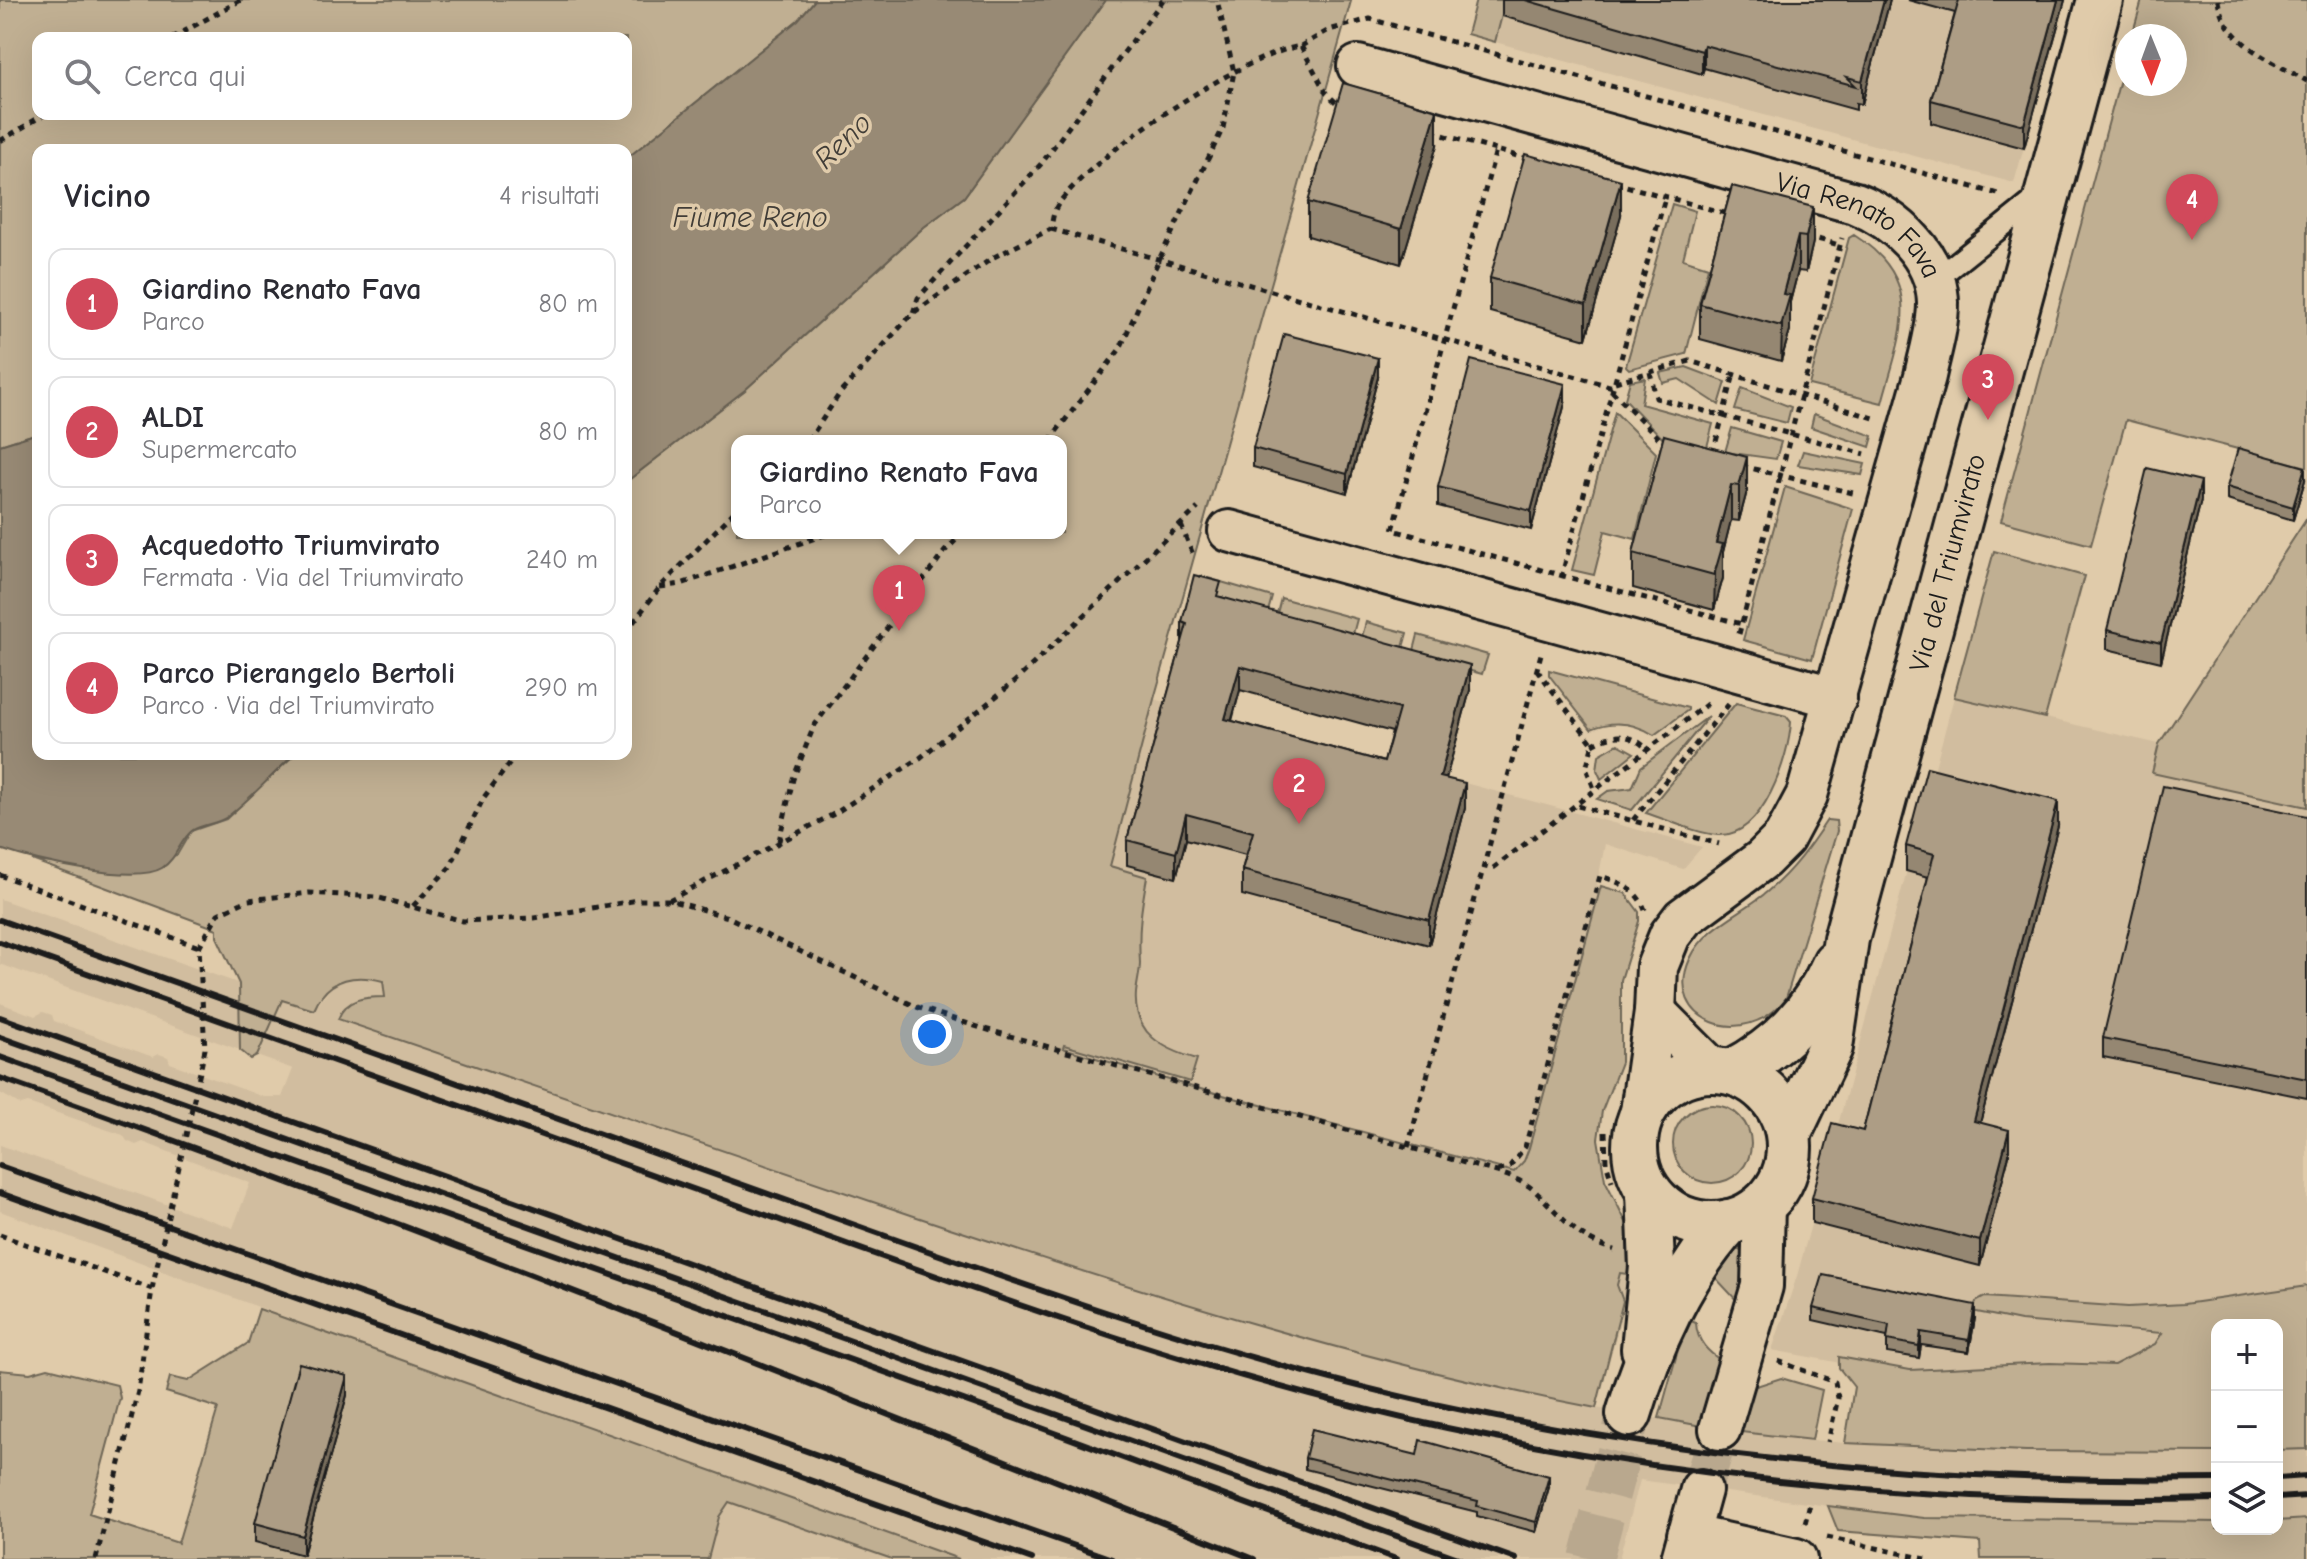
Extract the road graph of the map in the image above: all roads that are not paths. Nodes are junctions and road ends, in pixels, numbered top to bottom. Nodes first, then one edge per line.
1 (2100, 0) edge
2 (1358, 66) dead end
3 (2030, 192) junction
4 (1934, 281) junction
5 (1215, 518) road end
6 (1836, 698) junction
7 (1846, 939) junction
8 (1655, 1012) junction
9 (1722, 1071) junction
10 (1640, 1119) junction
11 (1789, 1133) junction
12 (1649, 1192) junction
13 (1747, 1213) junction
14 (1720, 1429) tunnel mouth
15 (1701, 1490) tunnel mouth
16 (1805, 1542) edge
17 (1685, 1547) edge

1 - 3 main road, Via del Triumvirato
2 - 4 street, Via Renato Fava
3 - 4 lane
3 - 7 main road, Via del Triumvirato
4 - 6 street, Via Renato Fava
5 - 6 street
6 - 8 street, Via Renato Fava
7 - 9 main road, Via del Triumvirato
7 - 11 main road, Via del Triumvirato
8 - 9 street
8 - 10 street, Via Renato Fava
9 - 10 main road
9 - 11 main road
10 - 12 main road
11 - 13 main road
12 - 13 main road
12 - 13 main road
13 - 14 street
15 - 17 street
16 - 17 street

